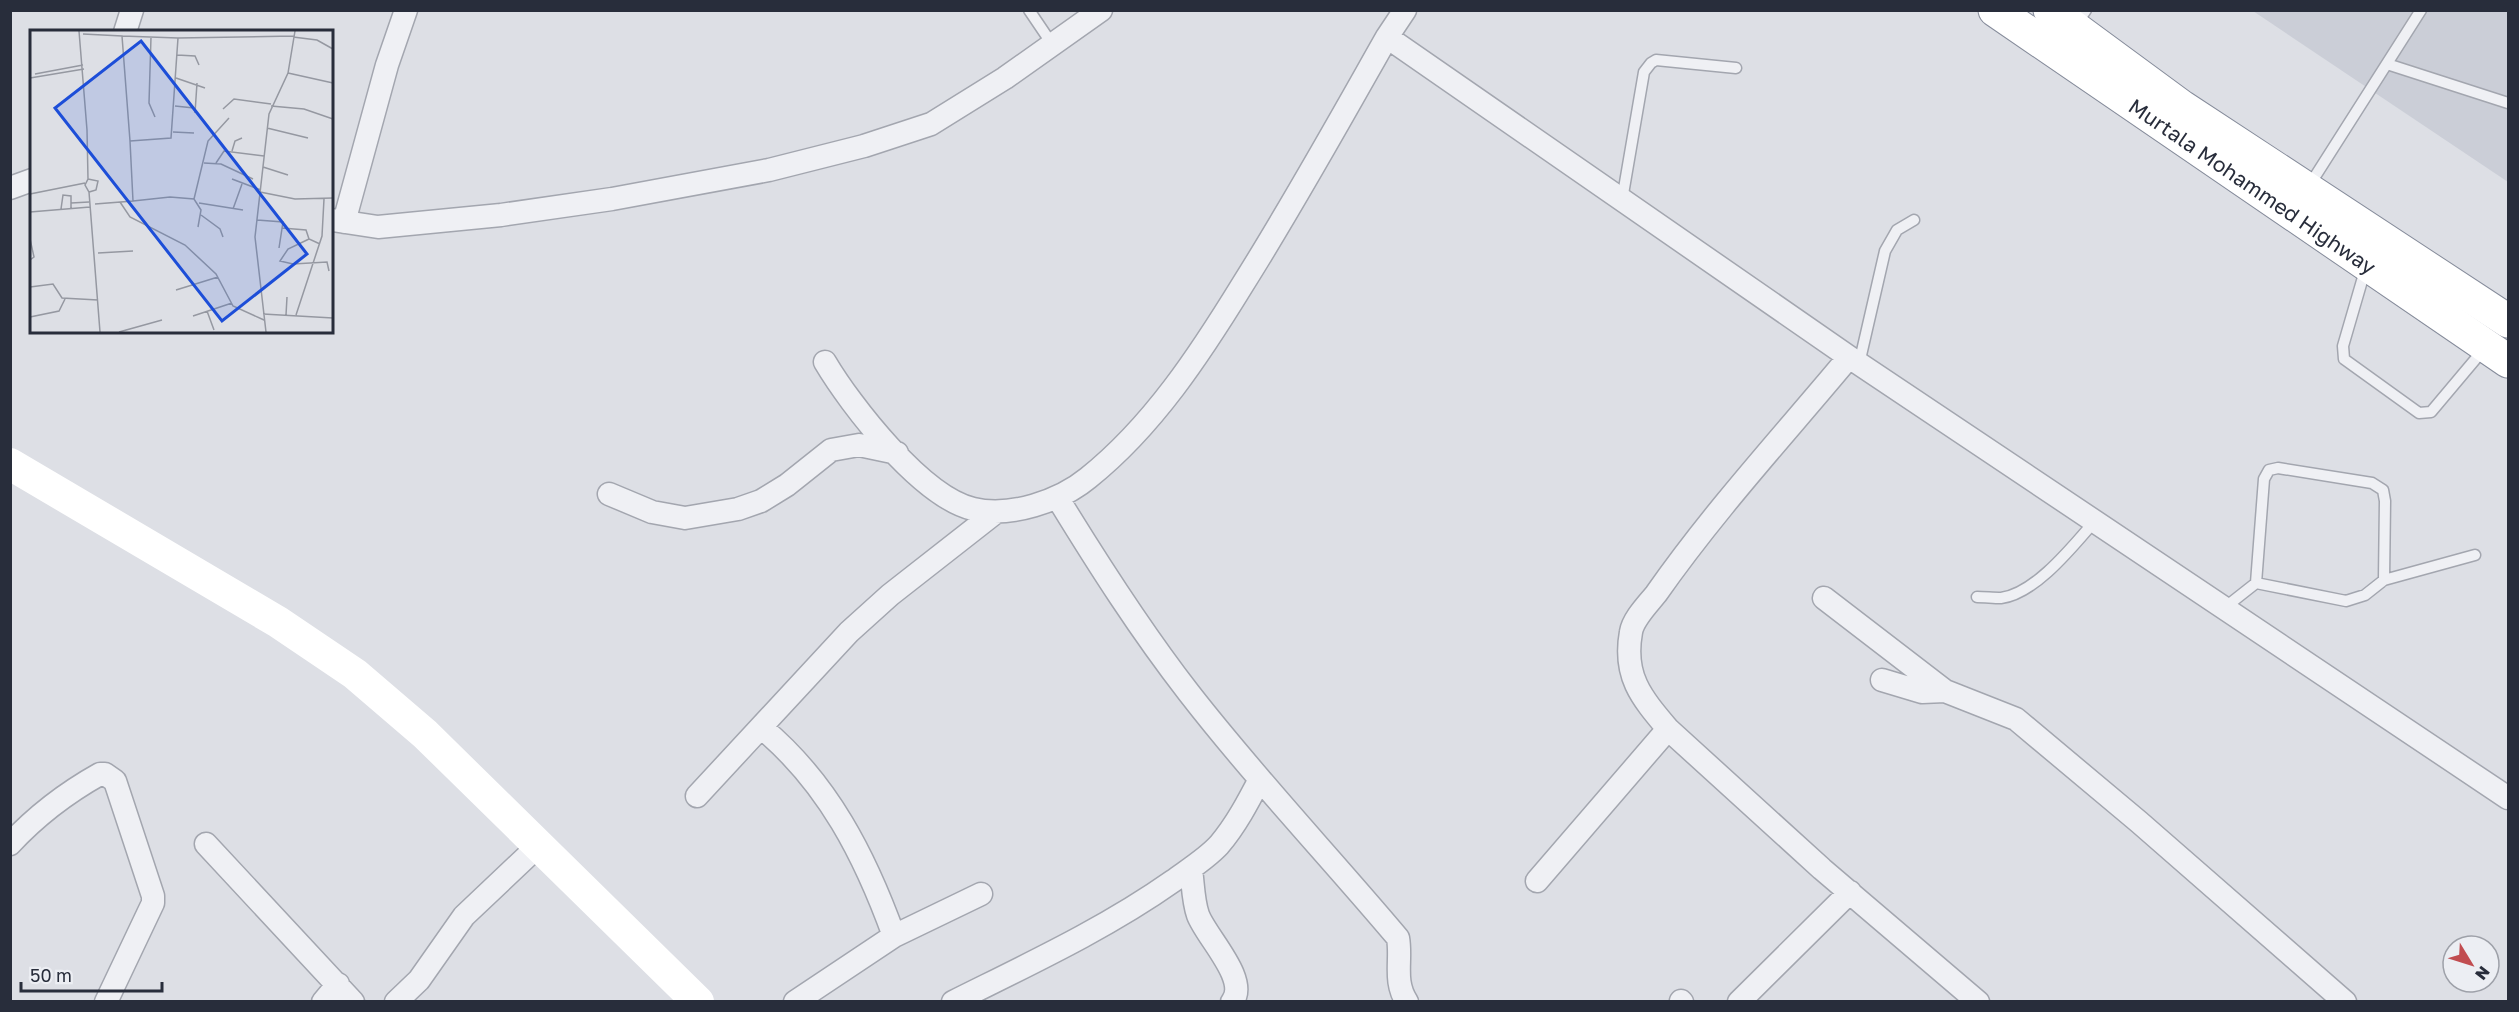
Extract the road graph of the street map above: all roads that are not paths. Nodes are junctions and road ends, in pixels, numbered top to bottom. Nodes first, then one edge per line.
1 (132, 10) edge
2 (406, 10) edge
3 (1029, 10) edge
4 (1101, 10) edge
5 (1405, 10) edge
6 (1995, 10) edge
7 (2421, 10) edge
8 (2070, 16) edge
9 (126, 30) edge
10 (1387, 37) junction
11 (1052, 44) junction
12 (2387, 64) junction
13 (1736, 68) dead end
14 (2508, 103) edge
15 (30, 181) edge
16 (10, 188) edge
17 (2307, 189) junction
18 (1622, 200) junction
19 (1914, 220) dead end
20 (338, 221) edge
21 (2366, 264) junction
22 (2508, 321) edge
23 (2497, 353) edge
24 (1854, 361) junction
25 (825, 362) dead end
26 (897, 453) junction
27 (10, 464) edge
28 (609, 494) dead end
29 (1057, 497) junction
30 (996, 512) junction
31 (2094, 522) junction
32 (2475, 555) dead end
33 (2384, 580) junction
34 (2256, 584) junction
35 (1977, 597) dead end
36 (1824, 598) dead end
37 (2223, 609) junction
38 (1882, 680) dead end
39 (1945, 691) junction
40 (762, 728) junction
41 (1668, 729) junction
42 (1260, 779) junction
43 (697, 796) dead end
44 (2508, 798) edge
45 (10, 844) edge
46 (206, 844) dead end
47 (538, 846) junction
48 (1191, 869) junction
49 (1537, 881) dead end
50 (1850, 892) junction
51 (981, 894) dead end
52 (894, 936) junction
53 (338, 984) junction
54 (106, 1002) edge
55 (323, 1002) edge
56 (353, 1002) edge
57 (396, 1002) edge
58 (698, 1002) edge
59 (795, 1002) edge
60 (953, 1002) edge
61 (1232, 1002) edge
62 (1407, 1002) edge
63 (1739, 1002) edge
64 (1978, 1002) edge
65 (2345, 1002) edge

1 - 9 street
2 - 20 street
3 - 11 lane
4 - 11 street
5 - 10 street
6 - 21 highway, Murtala Mohammed Highway
7 - 12 lane
8 - 17 highway, Murtala Mohammed Highway
10 - 18 street
10 - 29 street
11 - 20 street
12 - 14 lane
12 - 17 lane
13 - 18 lane
15 - 16 street
17 - 22 highway, Murtala Mohammed Highway
18 - 24 street
19 - 24 lane
21 - 23 highway, Murtala Mohammed Highway
21 - 23 lane
24 - 31 street
24 - 41 street
25 - 26 street
26 - 28 street
26 - 30 street
27 - 47 main road
29 - 30 street
29 - 42 street
30 - 40 street
31 - 35 lane
31 - 37 street
32 - 33 lane
33 - 34 lane
33 - 34 lane
34 - 37 lane
36 - 39 street
37 - 44 street
38 - 39 street
39 - 65 street
40 - 43 street
40 - 52 street
41 - 49 street
41 - 50 street
42 - 48 street
42 - 62 street
45 - 54 street
46 - 53 street
47 - 57 street
47 - 58 main road
48 - 60 street
48 - 61 street
50 - 63 street
50 - 64 street
51 - 52 street
52 - 59 street
53 - 55 street
53 - 56 street

